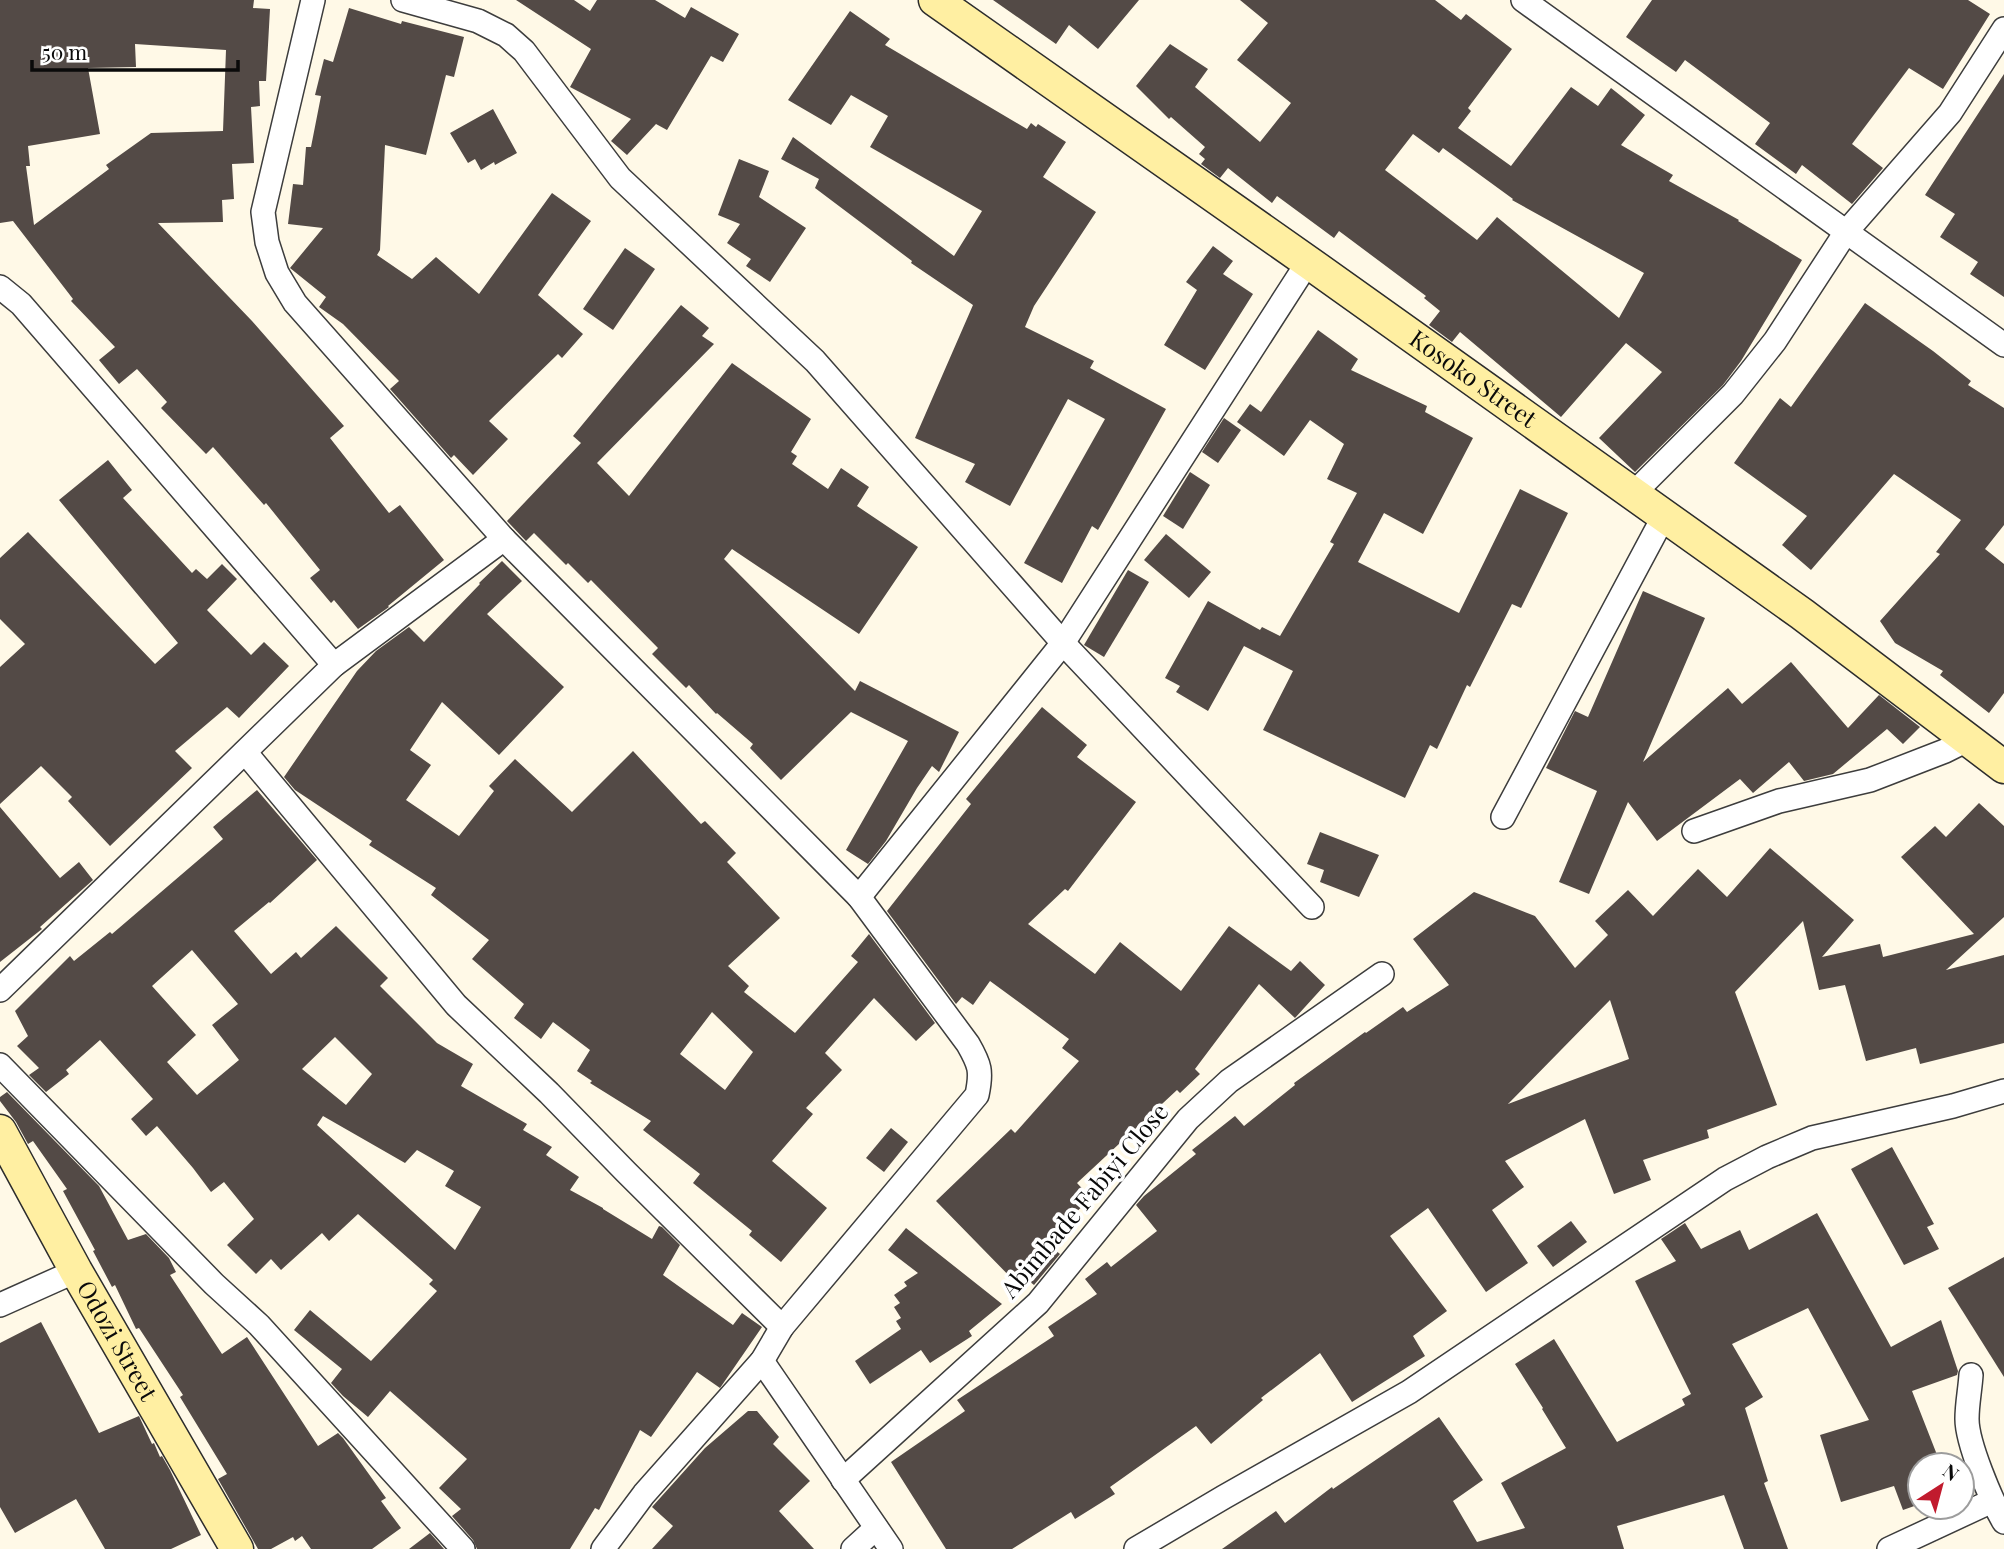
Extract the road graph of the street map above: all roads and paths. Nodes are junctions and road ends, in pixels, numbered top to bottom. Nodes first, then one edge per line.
1 (313, 0) edge
2 (403, 0) edge
3 (935, 0) edge
4 (1523, 0) edge
5 (2004, 29) edge
6 (1846, 232) junction
7 (1308, 262) junction
8 (0, 287) edge
9 (2004, 345) edge
10 (1633, 494) junction
11 (1664, 516) junction
12 (503, 539) junction
13 (1063, 643) junction
14 (334, 665) junction
15 (1967, 740) junction
16 (245, 752) junction
17 (2004, 767) edge
18 (1503, 817) dead end
19 (1693, 831) dead end
20 (859, 897) junction
21 (1312, 908) dead end
22 (1382, 974) dead end
23 (0, 990) edge
24 (0, 1065) edge
25 (2004, 1091) edge
26 (0, 1131) edge
27 (76, 1271) junction
28 (0, 1305) edge
29 (782, 1327) junction
30 (762, 1361) junction
31 (1971, 1375) dead end
32 (843, 1480) junction
33 (1992, 1502) junction
34 (2004, 1522) edge
35 (876, 1528) junction
36 (237, 1549) edge
37 (463, 1549) edge
38 (603, 1549) edge
39 (853, 1549) edge
40 (891, 1549) edge
41 (1136, 1549) edge
42 (1889, 1549) edge

1 - 12 street
2 - 13 street
3 - 7 street, Kosoko Street
4 - 6 street
5 - 6 street
6 - 9 street
6 - 10 street
7 - 10 street, Kosoko Street
7 - 13 street
8 - 14 street
10 - 11 street, Kosoko Street
11 - 15 street, Kosoko Street
11 - 18 street
12 - 14 street
12 - 20 street
13 - 20 street
13 - 21 street
14 - 16 street
15 - 17 street, Kosoko Street
15 - 19 street
16 - 23 street
16 - 29 street
20 - 29 street
22 - 32 street, Abimbade Fabiyi Close
24 - 37 street
25 - 41 street
26 - 27 street, Odozi Street
27 - 28 street
27 - 36 street, Odozi Street
29 - 30 street
30 - 32 street
30 - 38 street
31 - 33 street
32 - 35 street
33 - 34 street
33 - 42 street
35 - 39 street
35 - 40 street

